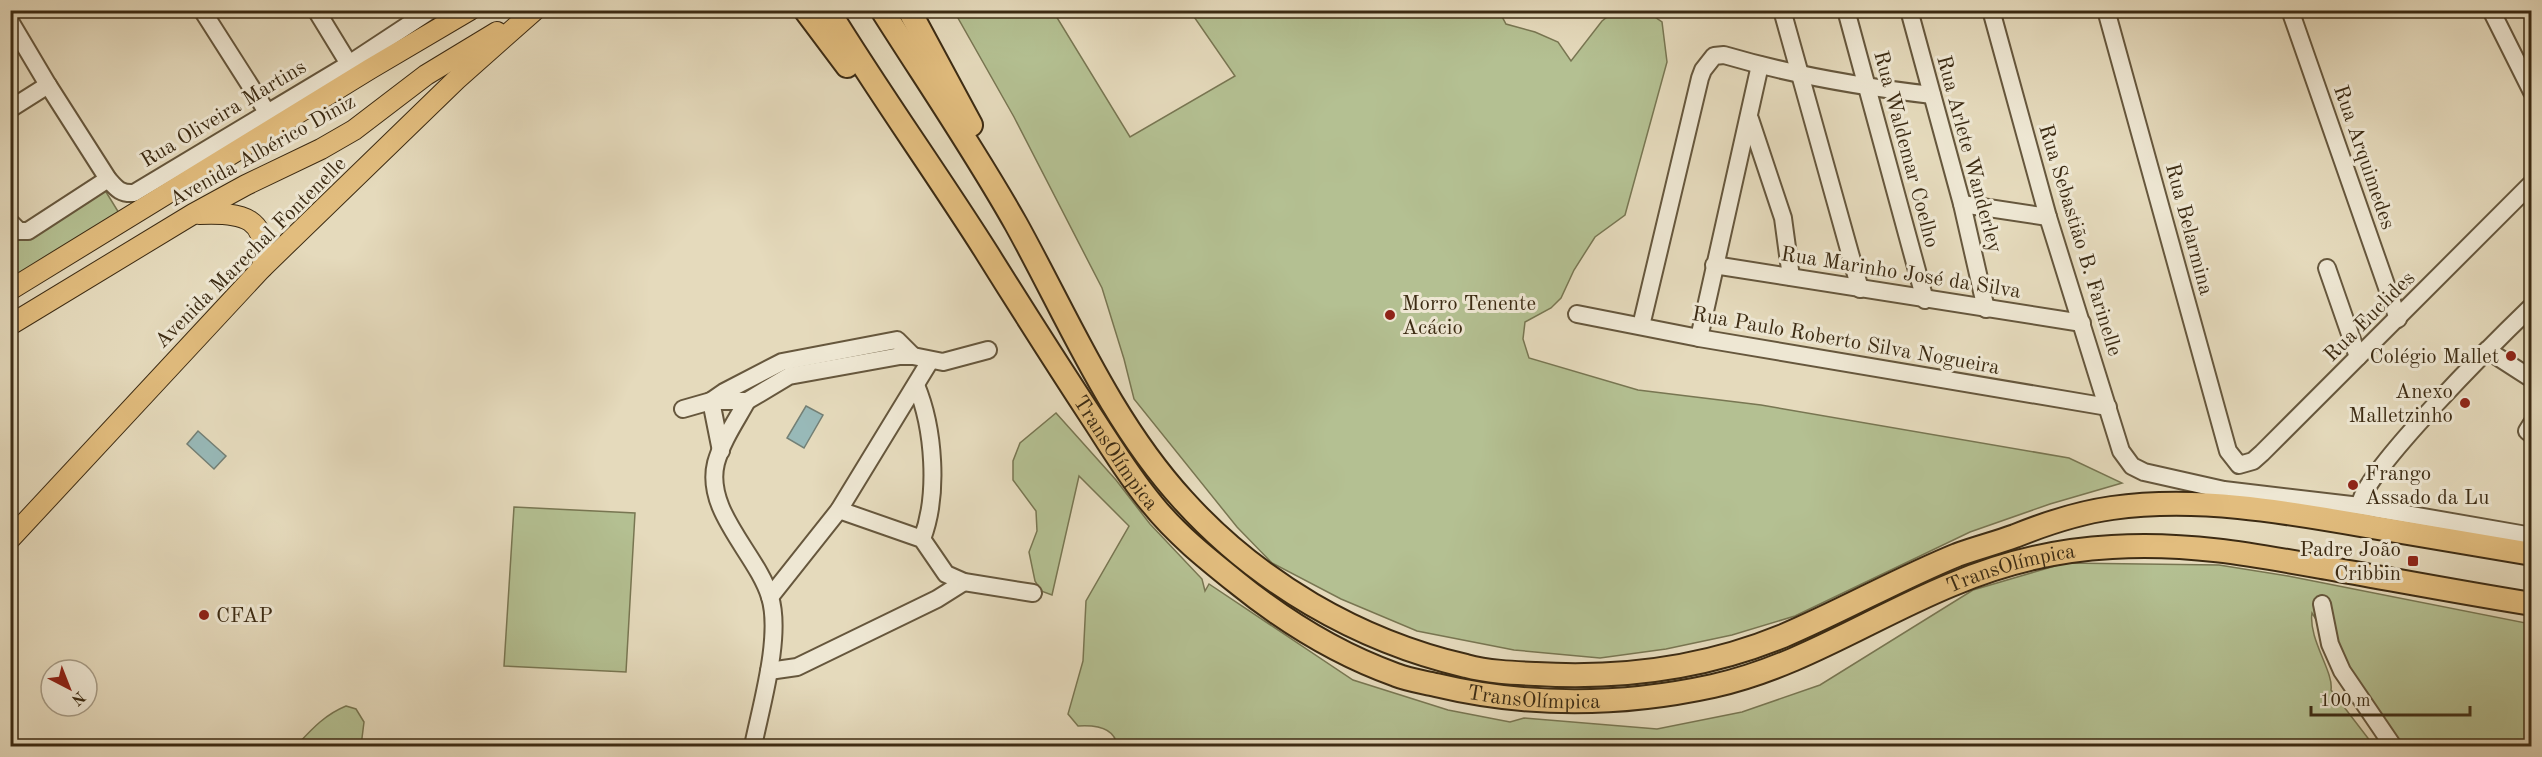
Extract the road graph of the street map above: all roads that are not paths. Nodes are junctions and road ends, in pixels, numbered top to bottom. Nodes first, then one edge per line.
1 (202, 10) edge
2 (316, 10) edge
3 (470, 10) edge
4 (806, 10) edge
5 (828, 10) edge
6 (882, 10) edge
7 (909, 10) edge
8 (1782, 10) edge
9 (1846, 10) edge
10 (1909, 10) edge
11 (1991, 10) edge
12 (2106, 10) edge
13 (2290, 10) edge
14 (2491, 10) edge
15 (428, 11) edge
16 (535, 11) edge
17 (449, 16) edge
18 (10, 21) edge
19 (490, 36) junction
20 (349, 64) junction
21 (1760, 65) junction
22 (370, 69) junction
23 (1800, 74) junction
24 (48, 85) junction
25 (1867, 87) junction
26 (2532, 92) edge
27 (1932, 95) junction
28 (10, 109) edge
29 (267, 112) junction
30 (1749, 118) junction
31 (914, 145) junction
32 (2532, 183) edge
33 (114, 185) junction
34 (994, 187) junction
35 (1962, 204) junction
36 (193, 214) junction
37 (2048, 217) junction
38 (10, 222) edge
39 (262, 236) junction
40 (290, 242) junction
41 (1714, 266) junction
42 (262, 268) junction
43 (2327, 268) dead end
44 (1791, 277) junction
45 (1860, 289) junction
46 (10, 290) edge
47 (1925, 300) junction
48 (2532, 306) edge
49 (1986, 309) junction
50 (1576, 314) dead end
51 (2398, 319) junction
52 (2082, 323) junction
53 (10, 325) edge
54 (1641, 326) junction
55 (1699, 338) junction
56 (988, 350) dead end
57 (2487, 350) junction
58 (913, 356) junction
59 (2358, 357) junction
60 (930, 361) junction
61 (2532, 379) edge
62 (916, 385) junction
63 (747, 401) junction
64 (711, 402) junction
65 (2108, 407) junction
66 (683, 409) dead end
67 (2532, 423) edge
68 (2532, 435) edge
69 (721, 451) junction
70 (2232, 459) joint
71 (2360, 506) junction
72 (839, 510) junction
73 (2532, 536) edge
74 (10, 538) edge
75 (921, 539) junction
76 (2532, 554) edge
77 (964, 582) junction
78 (1033, 593) dead end
79 (770, 597) junction
80 (2322, 604) dead end
81 (2532, 604) edge
82 (769, 671) junction
83 (753, 747) edge
84 (2393, 747) edge

1 - 29 street
2 - 20 street
3 - 17 main road, Avenida Albérico Diniz
4 - 31 highway
5 - 31 highway, TransOlímpica
6 - 34 highway, TransOlímpica
7 - 34 highway
8 - 23 street
9 - 25 street, Rua Waldemar Coelho
10 - 27 street, Rua Arlete Wanderley
11 - 37 street, Rua Sebastião B. Farinelle
12 - 70 street, Rua Belarmina
13 - 51 street, Rua Arquimedes
14 - 26 street
15 - 20 street, Rua Oliveira Martins
16 - 19 main road, Avenida Albérico Diniz
16 - 40 main road, Avenida Marechal Fontenelle
17 - 19 main road
17 - 22 main road, Avenida Albérico Diniz
18 - 24 street
19 - 36 main road, Avenida Albérico Diniz
20 - 22 street
20 - 29 street, Rua Oliveira Martins
21 - 23 street
21 - 30 street
21 - 54 street
22 - 46 main road, Avenida Albérico Diniz
23 - 25 street
23 - 45 street
24 - 28 street
24 - 33 street
25 - 27 street
25 - 47 street, Rua Waldemar Coelho
27 - 35 street, Rua Arlete Wanderley
29 - 33 street, Rua Oliveira Martins
30 - 41 street
30 - 44 street
31 - 81 highway, TransOlímpica
32 - 51 street, Rua Euclides
33 - 38 street, Rua Oliveira Martins
34 - 76 highway, TransOlímpica
35 - 37 street
35 - 49 street, Rua Arlete Wanderley
36 - 39 main road
36 - 53 main road, Avenida Albérico Diniz
37 - 52 street, Rua Sebastião B. Farinelle
39 - 40 main road
39 - 42 main road
40 - 42 main road, Avenida Marechal Fontenelle
41 - 44 street, Rua Marinho José da Silva
41 - 55 street
42 - 74 main road, Avenida Marechal Fontenelle
43 - 59 street
44 - 45 street, Rua Marinho José da Silva
45 - 47 street, Rua Marinho José da Silva
47 - 49 street, Rua Marinho José da Silva
48 - 57 street
49 - 52 street, Rua Marinho José da Silva
50 - 54 street, Rua Paulo Roberto Silva Nogueira
51 - 59 street, Rua Euclides
52 - 65 street, Rua Sebastião B. Farinelle
54 - 55 street, Rua Paulo Roberto Silva Nogueira
55 - 65 street, Rua Paulo Roberto Silva Nogueira
56 - 60 street
57 - 61 street
57 - 71 street
58 - 60 street
58 - 63 street
58 - 64 street
59 - 70 street, Rua Euclides
60 - 62 street
62 - 72 street
62 - 75 street
63 - 64 street
63 - 69 street
64 - 66 street
64 - 69 street
65 - 71 street, Rua Sebastião B. Farinelle
67 - 68 street
69 - 79 street
71 - 73 street
72 - 75 street
72 - 79 street
75 - 77 street
77 - 78 street
77 - 82 street
79 - 82 street
80 - 84 street
82 - 83 street

